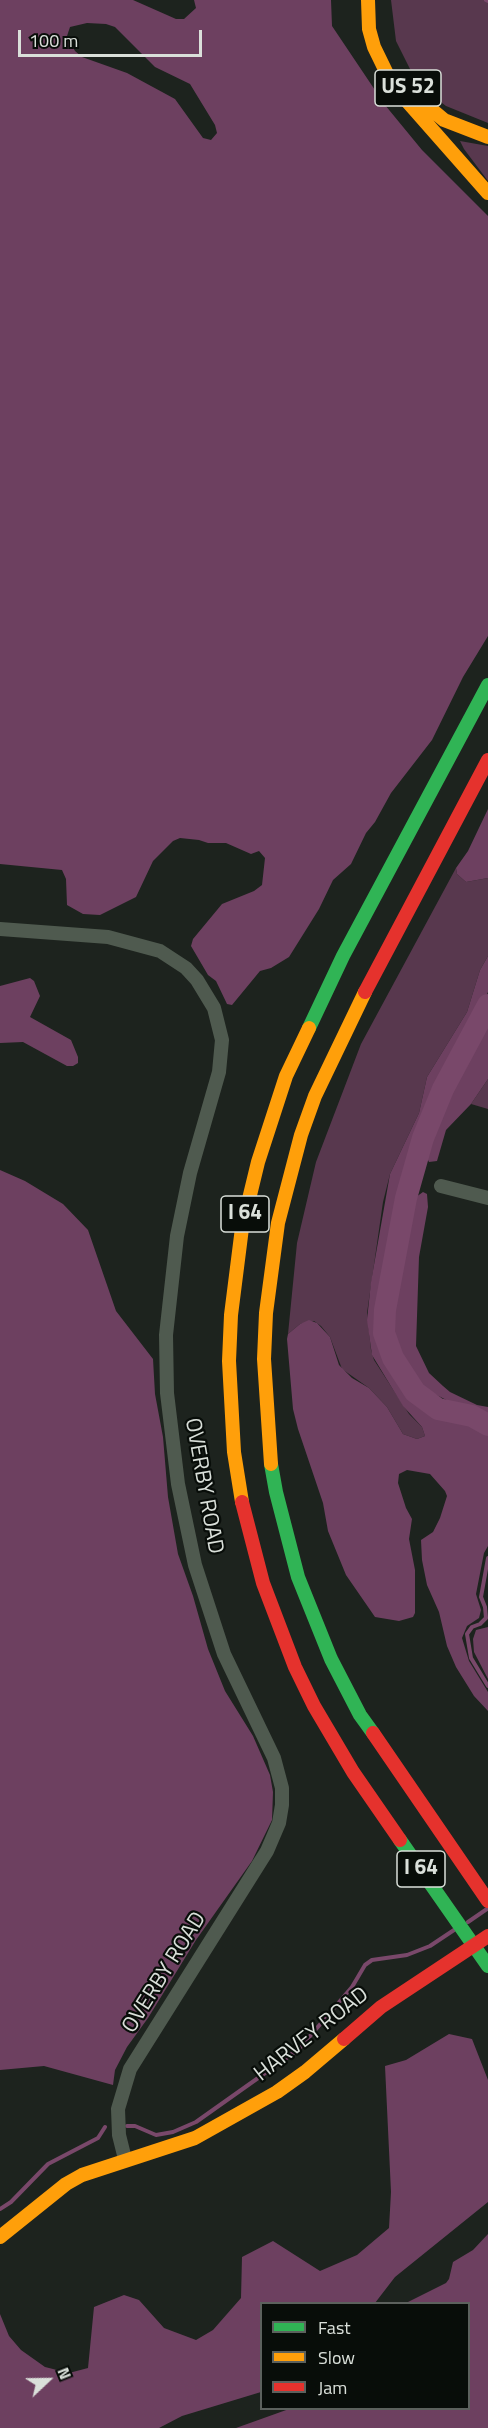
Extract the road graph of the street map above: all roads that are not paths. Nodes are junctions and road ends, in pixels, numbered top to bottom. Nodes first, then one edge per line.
1 (368, 0) edge
2 (378, 0) edge
3 (488, 136) edge
4 (488, 193) edge
5 (488, 685) edge
6 (488, 760) edge
7 (0, 929) edge
8 (441, 1186) dead end
9 (488, 1198) edge
10 (488, 1901) edge
11 (488, 1936) edge
12 (488, 1966) edge
13 (125, 2159) junction
14 (0, 2237) edge

1 - 4 main road
2 - 3 main road, US 52
5 - 12 main road, I 64
6 - 10 main road, I 64
7 - 13 street, OVERBY ROAD
8 - 9 street
11 - 13 main road, HARVEY ROAD
13 - 14 main road, HARVEY ROAD

